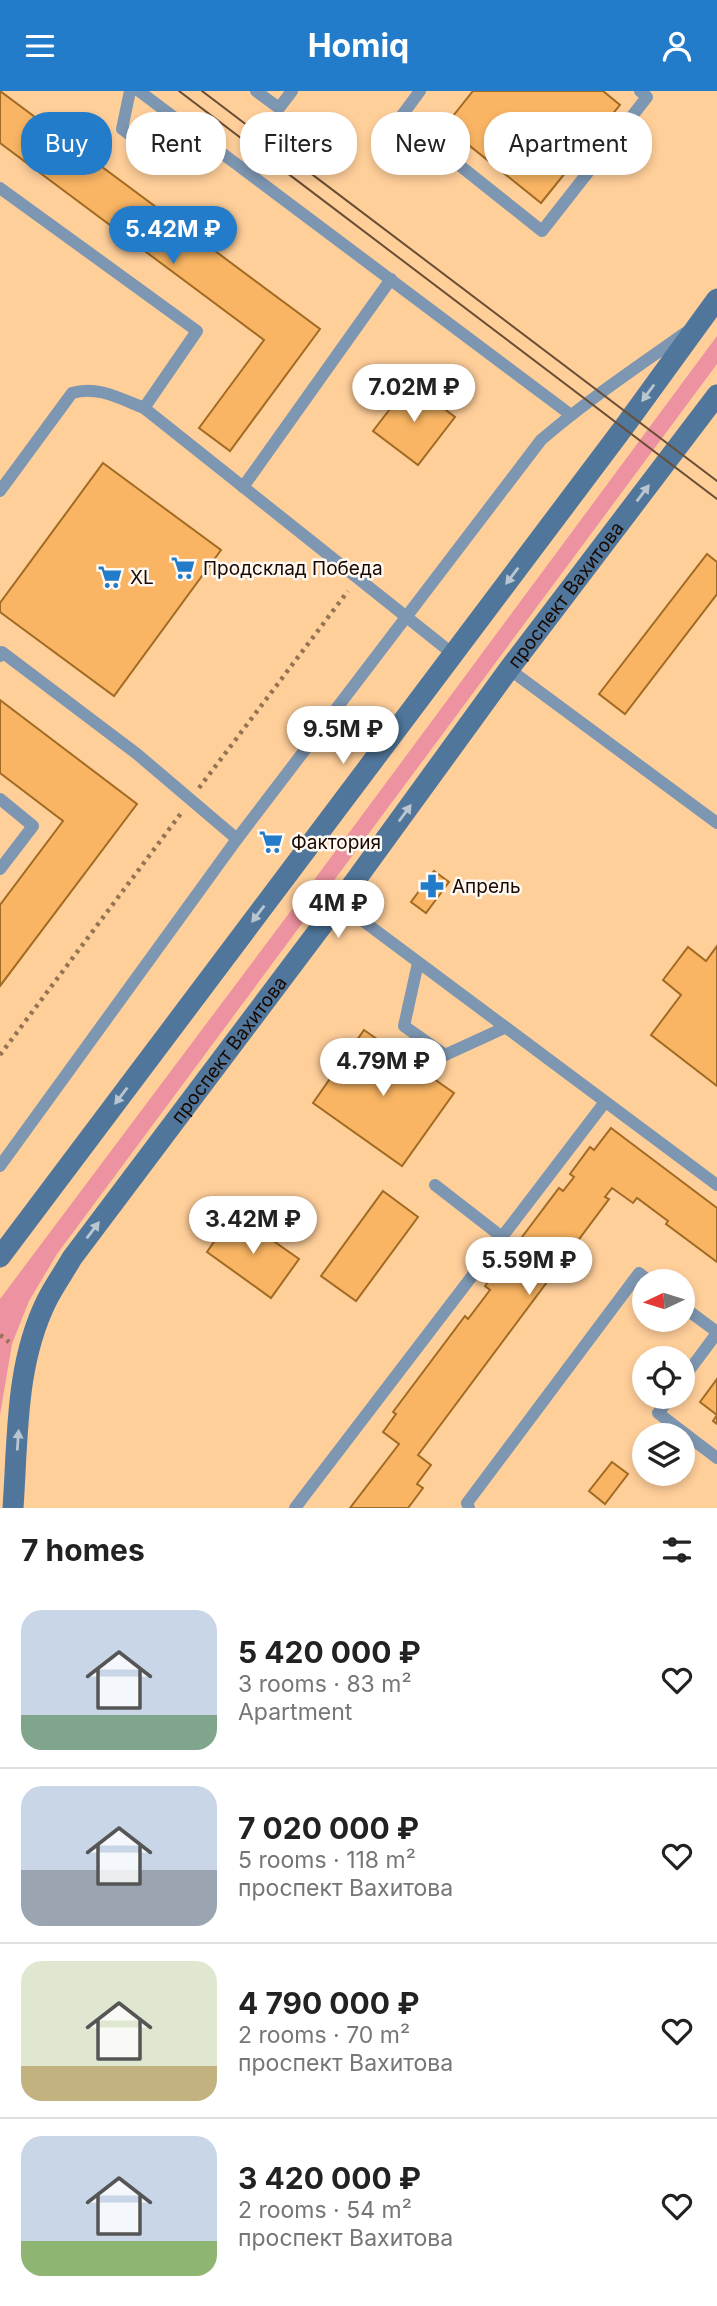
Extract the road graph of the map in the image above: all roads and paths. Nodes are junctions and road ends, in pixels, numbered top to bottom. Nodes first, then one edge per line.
1 (130, 91) edge
2 (139, 91) edge
3 (256, 91) edge
4 (292, 91) edge
5 (420, 91) edge
6 (640, 91) edge
7 (168, 112) edge
8 (126, 132) edge
9 (226, 155) edge
10 (0, 188) edge
11 (391, 279) junction
12 (717, 299) edge
13 (699, 323) junction
14 (717, 395) edge
15 (145, 408) junction
16 (571, 415) junction
17 (243, 487) junction
18 (0, 491) edge
19 (408, 618) junction
20 (1, 653) edge
21 (453, 654) junction
22 (509, 669) junction
23 (0, 799) edge
24 (717, 823) edge
25 (237, 839) junction
26 (0, 869) edge
27 (339, 903) junction
28 (418, 963) junction
29 (504, 1028) junction
30 (605, 1102) junction
31 (0, 1166) edge
32 (435, 1185) dead end
33 (717, 1185) edge
34 (502, 1237) junction
35 (0, 1257) edge
36 (632, 1282) edge
37 (695, 1316) edge
38 (717, 1333) edge
39 (695, 1363) edge
40 (661, 1409) edge
41 (717, 1458) edge
42 (13, 1508) edge
43 (295, 1508) edge
44 (468, 1508) edge

1 - 8 lane
2 - 7 lane
3 - 4 lane
5 - 6 lane
9 - 11 lane
10 - 15 lane
11 - 16 lane
11 - 17 lane
12 - 13 main road
13 - 16 lane
13 -> 21 main road
22 -> 14 main road, проспект Вахитова
15 - 17 lane
15 - 18 lane
16 - 19 lane
17 - 19 lane
19 - 21 lane
19 - 25 lane
20 - 25 lane
21 -> 35 main road
22 - 24 lane
27 -> 22 main road, проспект Вахитова
23 - 26 lane
25 - 31 lane
27 - 28 lane
42 -> 27 main road, проспект Вахитова
28 - 29 lane
28 - 29 lane
29 - 30 lane
30 - 33 lane
30 - 34 lane
32 - 34 lane
34 - 43 lane
36 - 44 lane
37 - 38 lane
38 - 39 lane
40 - 41 lane

